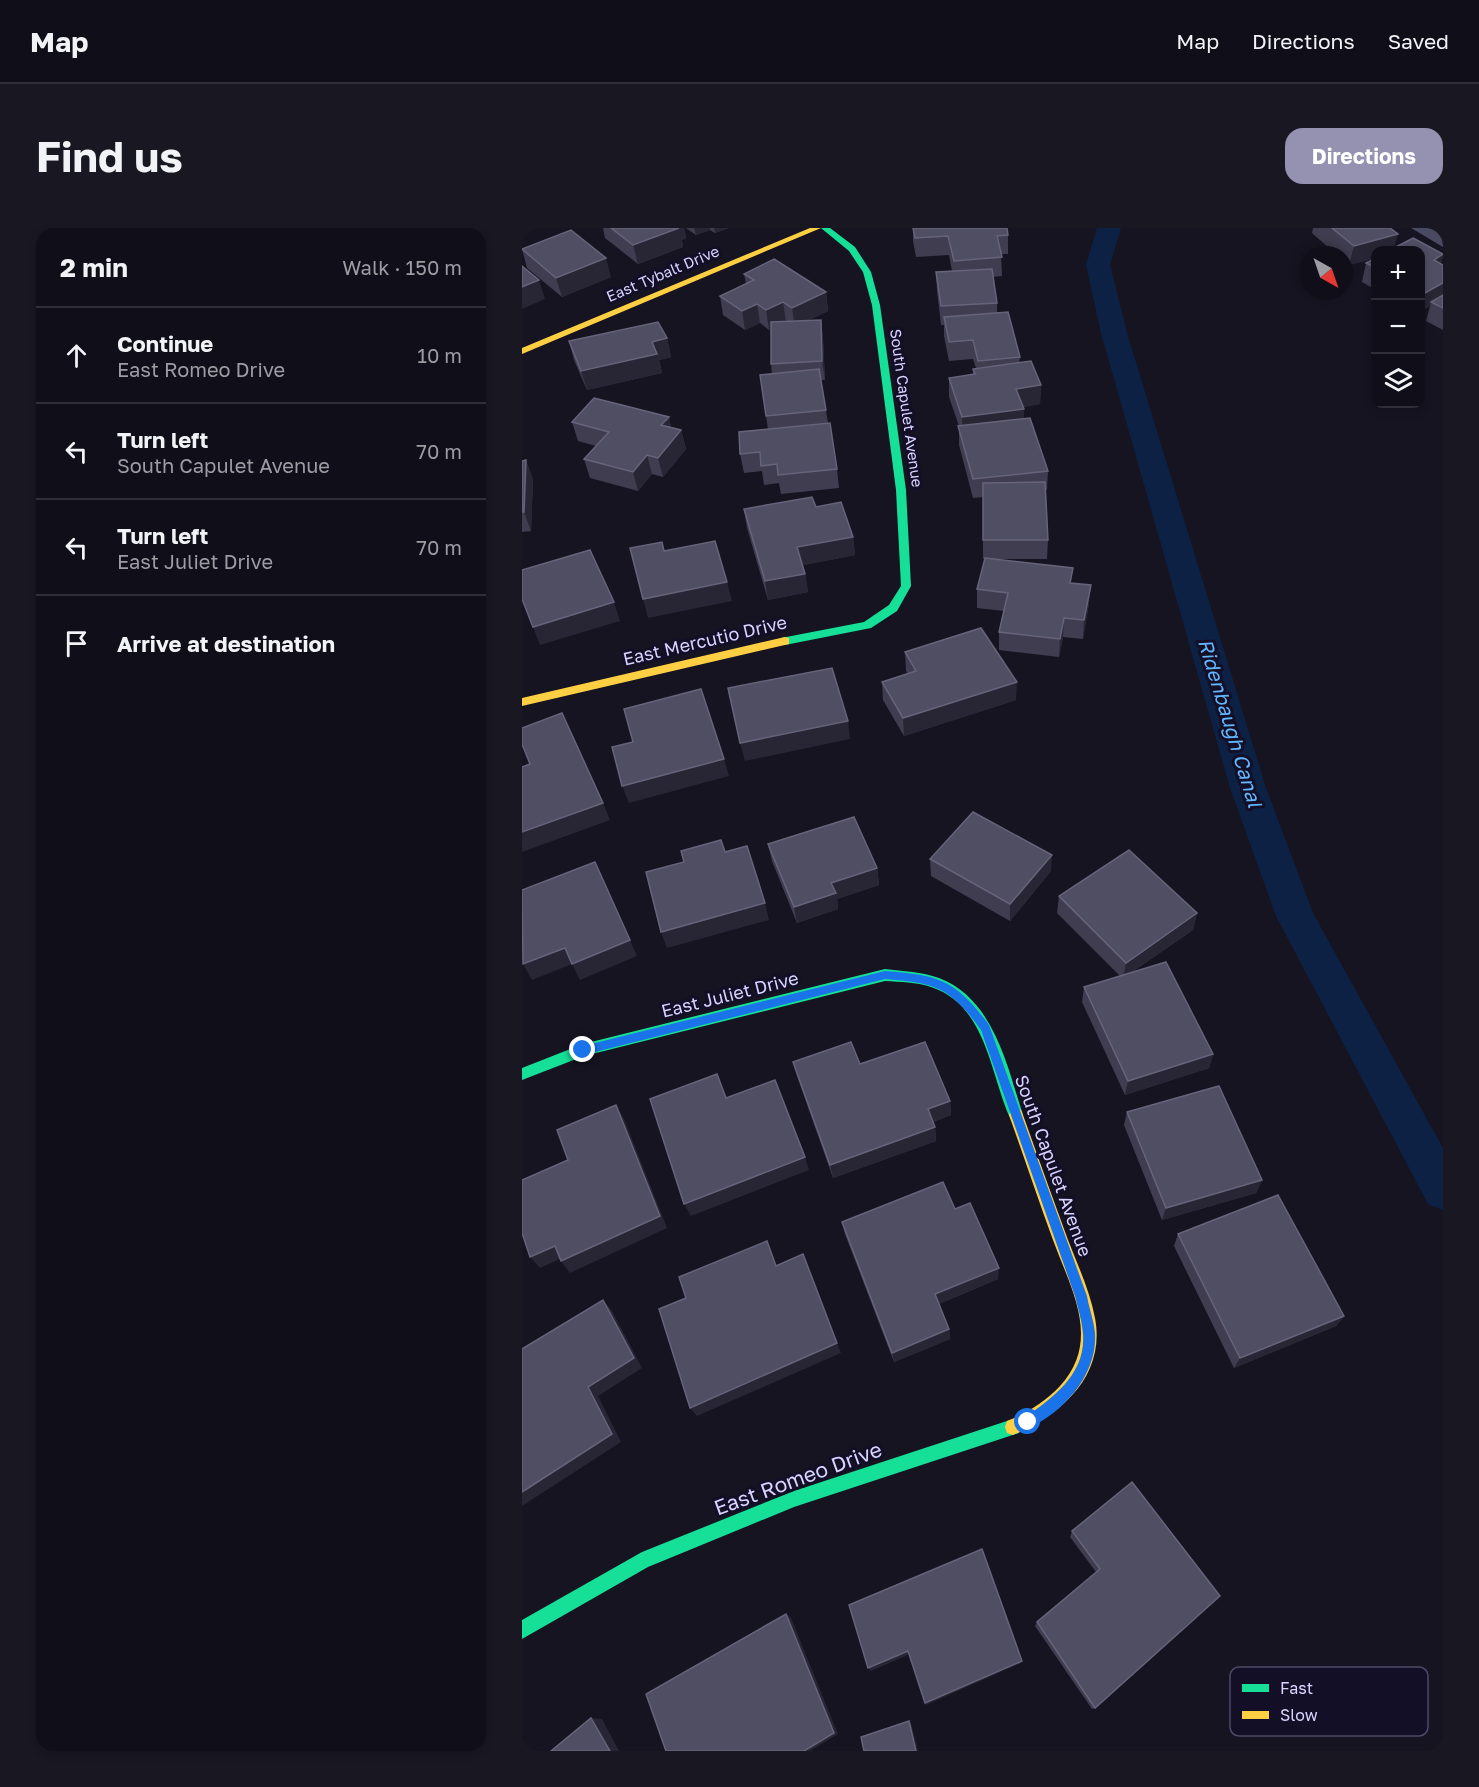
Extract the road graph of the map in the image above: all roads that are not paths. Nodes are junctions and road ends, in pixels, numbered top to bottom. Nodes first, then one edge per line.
1 (817, 228) edge
2 (825, 228) edge
3 (1421, 228) edge
4 (1443, 241) edge
5 (522, 351) edge
6 (893, 608) joint
7 (522, 702) edge
8 (950, 988) joint
9 (522, 1074) edge
10 (1083, 1370) joint
11 (522, 1630) edge

1 - 5 street, East Tybalt Drive
2 - 6 street, South Capulet Avenue
3 - 4 street
6 - 7 street, East Mercutio Drive
8 - 9 street, East Juliet Drive
8 - 10 street, South Capulet Avenue
10 - 11 street, East Romeo Drive

